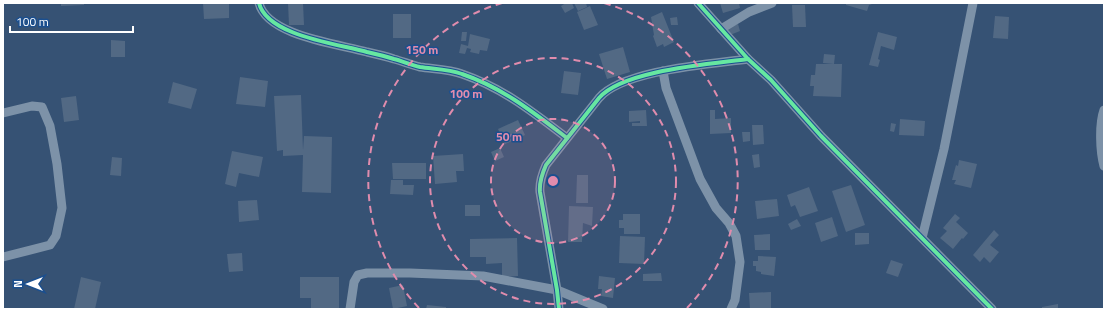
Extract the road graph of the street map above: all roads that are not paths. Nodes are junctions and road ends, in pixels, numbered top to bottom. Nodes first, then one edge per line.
1 (259, 3) edge
2 (698, 3) edge
3 (772, 3) edge
4 (973, 3) edge
5 (721, 29) junction
6 (748, 59) junction
7 (663, 71) junction
8 (1104, 110) edge
9 (3, 113) edge
10 (567, 138) junction
11 (1104, 166) edge
12 (922, 238) junction
13 (3, 257) edge
14 (558, 290) junction
15 (350, 309) edge
16 (559, 309) edge
17 (603, 309) edge
18 (731, 309) edge
19 (992, 309) edge

1 - 10 street
2 - 5 street
3 - 5 street
4 - 12 street
5 - 6 street
6 - 7 street
6 - 12 street
7 - 10 street
7 - 18 street
8 - 11 street
9 - 13 street
10 - 14 street
12 - 19 street
14 - 15 street
14 - 16 street
14 - 17 street

